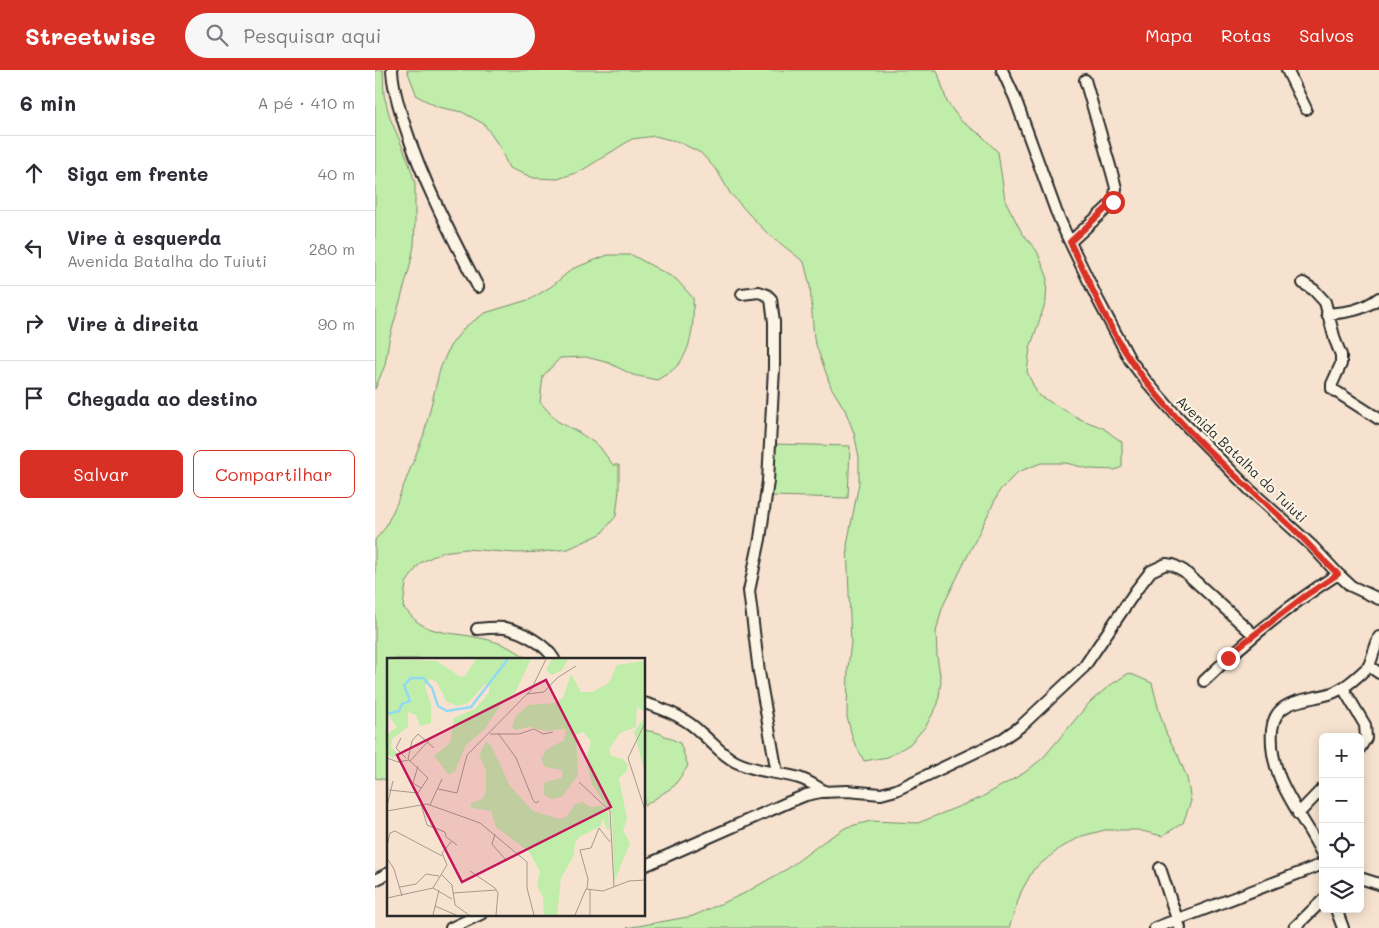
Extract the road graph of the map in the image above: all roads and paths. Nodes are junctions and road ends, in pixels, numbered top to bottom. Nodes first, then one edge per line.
1 (392, 70) edge
2 (1002, 70) edge
3 (1287, 70) edge
4 (1085, 80) dead end
5 (1306, 109) dead end
6 (1070, 242) junction
7 (1303, 283) dead end
8 (478, 287) dead end
9 (742, 294) dead end
10 (1379, 298) edge
11 (1327, 314) junction
12 (1379, 419) edge
13 (1338, 574) junction
14 (1379, 599) edge
15 (477, 629) dead end
16 (1254, 635) junction
17 (1379, 637) edge
18 (553, 658) edge
19 (1369, 666) junction
20 (1379, 673) edge
21 (1204, 681) dead end
22 (1343, 688) junction
23 (645, 704) edge
24 (1364, 741) edge
25 (777, 774) junction
26 (826, 792) junction
27 (1319, 792) edge
28 (1298, 814) junction
29 (1319, 848) edge
30 (645, 866) edge
31 (1319, 866) edge
32 (1160, 868) dead end
33 (387, 874) edge
34 (1364, 879) edge
35 (375, 880) edge
36 (1379, 884) edge
37 (1319, 904) edge
38 (1337, 913) edge
39 (477, 916) edge
40 (1179, 924) edge
41 (451, 928) edge
42 (1155, 928) edge
43 (1294, 928) edge
44 (1343, 928) edge

1 - 8 street
2 - 6 street, Avenida Batalha do Tuiuti
3 - 5 street
4 - 6 street
6 - 13 street, Avenida Batalha do Tuiuti
7 - 11 street
9 - 25 street
10 - 11 street
11 - 12 street
13 - 14 street, Avenida Batalha do Tuiuti
13 - 16 street
15 - 18 street
16 - 21 street
16 - 26 street
17 - 19 street
19 - 20 street
19 - 22 street
22 - 24 street
22 - 28 street
23 - 25 street
25 - 26 street
26 - 30 street
27 - 28 street
28 - 29 street
31 - 40 street
32 - 40 street
33 - 35 street
34 - 36 street
37 - 43 street
38 - 44 street
39 - 41 street
40 - 42 street

